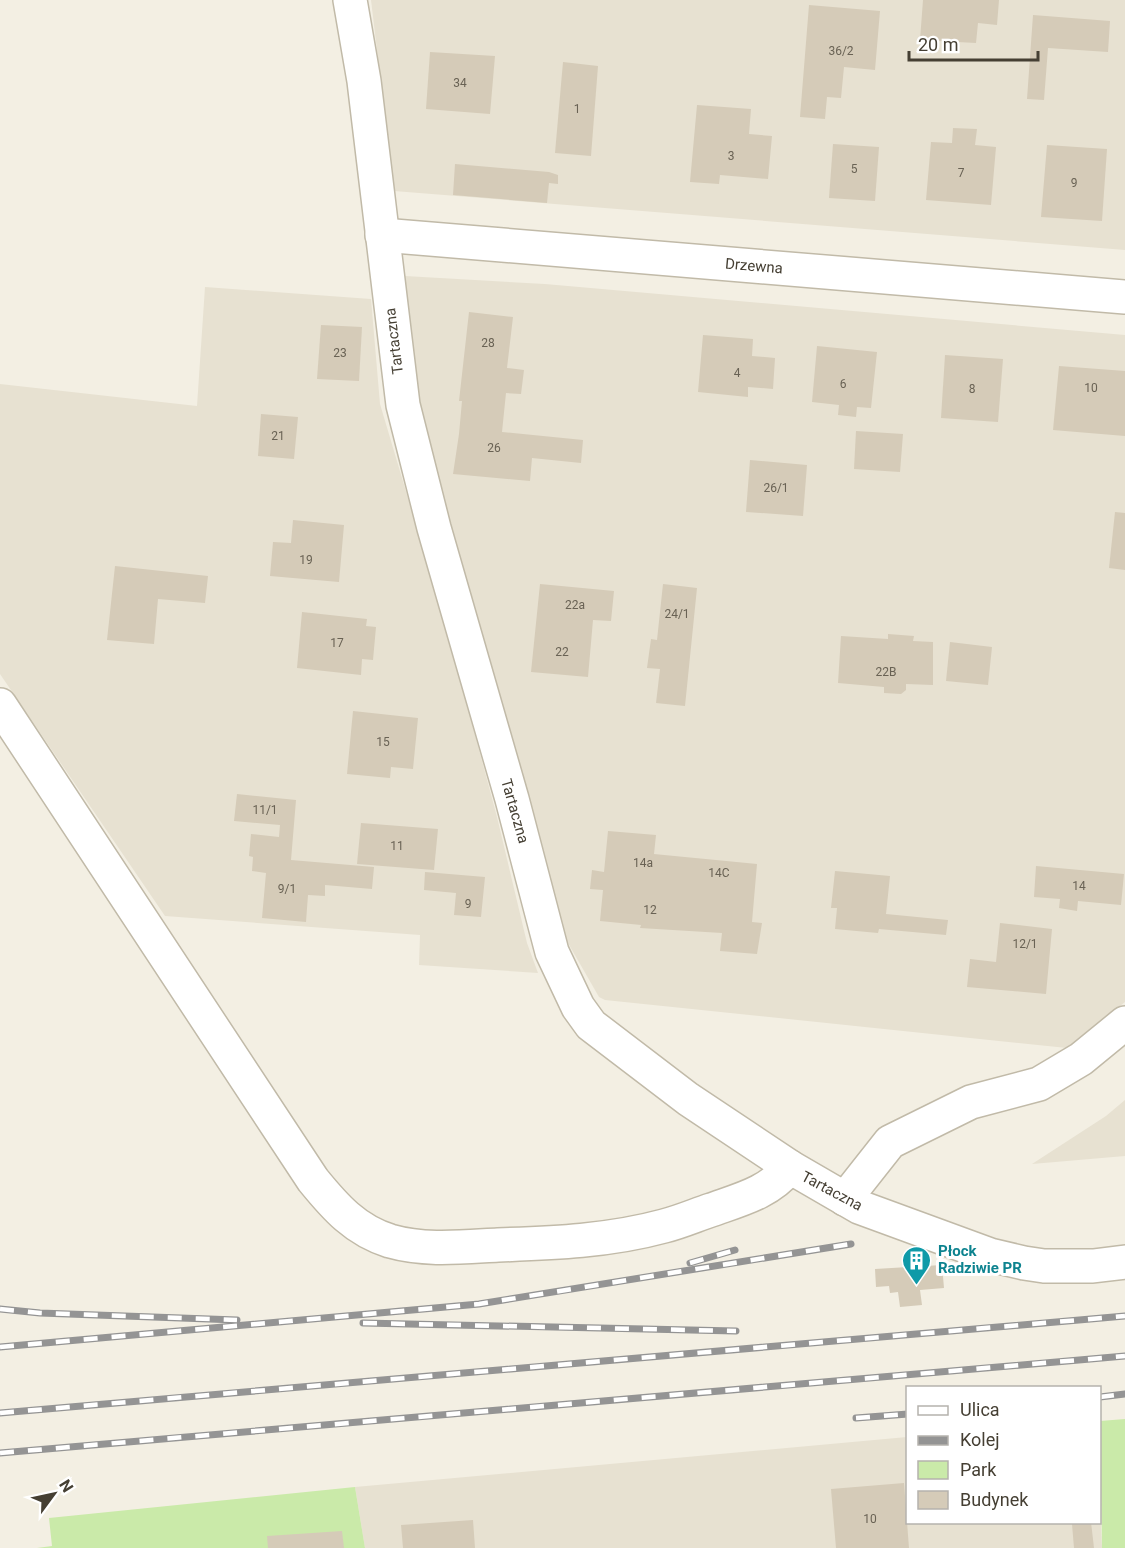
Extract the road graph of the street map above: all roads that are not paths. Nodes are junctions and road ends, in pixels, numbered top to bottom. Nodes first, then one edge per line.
1 (350, 0) edge
2 (382, 235) junction
3 (1125, 297) edge
4 (0, 705) edge
5 (1125, 1023) edge
6 (789, 1167) junction
7 (845, 1199) junction
8 (1125, 1262) edge

1 - 2 street, Tartaczna
2 - 3 street, Drzewna
2 - 6 street, Tartaczna
4 - 6 street
5 - 7 street
6 - 7 street, Tartaczna
7 - 8 street, Tartaczna

